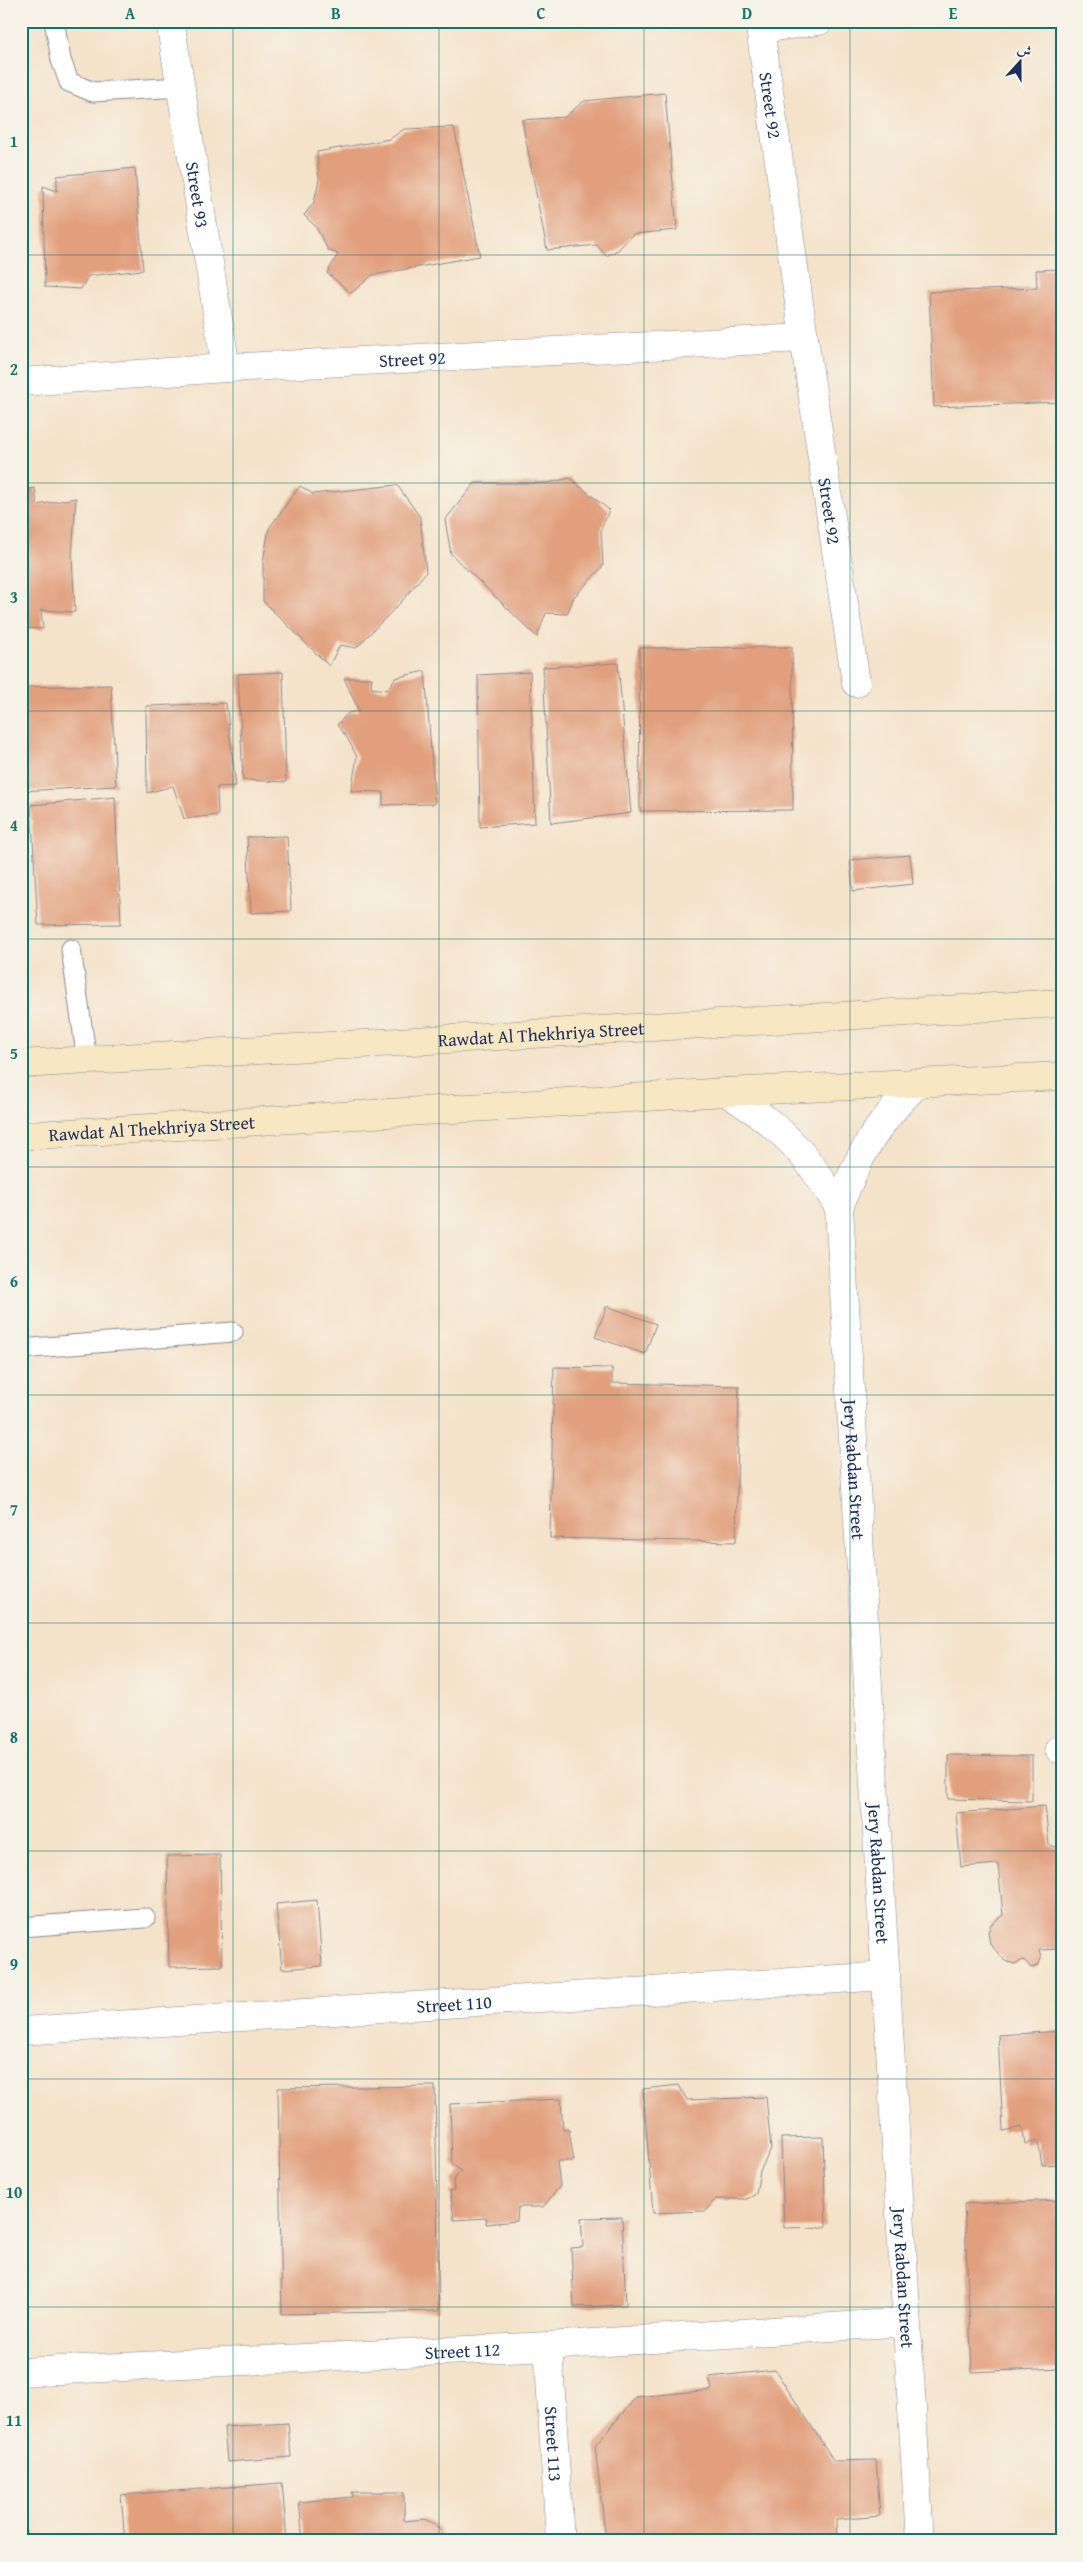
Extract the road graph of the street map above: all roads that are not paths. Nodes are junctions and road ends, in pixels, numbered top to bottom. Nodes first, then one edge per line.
1 (54, 21) edge
2 (170, 21) edge
3 (819, 21) edge
4 (760, 25) edge
5 (181, 87) junction
6 (804, 338) junction
7 (226, 368) junction
8 (21, 382) edge
9 (856, 682) dead end
10 (71, 949) dead end
11 (1062, 1003) edge
12 (87, 1061) junction
13 (21, 1064) edge
14 (1062, 1076) edge
15 (917, 1084) junction
16 (726, 1092) junction
17 (21, 1136) edge
18 (839, 1208) junction
19 (233, 1332) dead end
20 (21, 1349) edge
21 (145, 1918) dead end
22 (21, 1927) edge
23 (886, 1976) junction
24 (21, 2031) edge
25 (906, 2322) junction
26 (548, 2346) junction
27 (21, 2372) edge
28 (560, 2541) edge
29 (920, 2541) edge

1 - 5 lane
2 - 5 street, Street 93
3 - 4 street
4 - 6 street, Street 92
5 - 7 street, Street 93
6 - 7 street, Street 92
6 - 9 street, Street 92
7 - 8 street, Street 92
10 - 12 lane
11 - 12 street, Rawdat Al Thekhriya Street
12 - 13 street, Rawdat Al Thekhriya Street
14 - 15 street, Rawdat Al Thekhriya Street
15 - 16 street, Rawdat Al Thekhriya Street
15 - 18 street, Jery Rabdan Street
16 - 17 street, Rawdat Al Thekhriya Street
16 - 18 street, Jery Rabdan Street
18 - 23 street, Jery Rabdan Street
19 - 20 lane
21 - 22 lane
23 - 24 street, Street 110
23 - 25 street, Jery Rabdan Street
25 - 26 street, Street 112
25 - 29 street, Jery Rabdan Street
26 - 27 street, Street 112
26 - 28 street, Street 113

